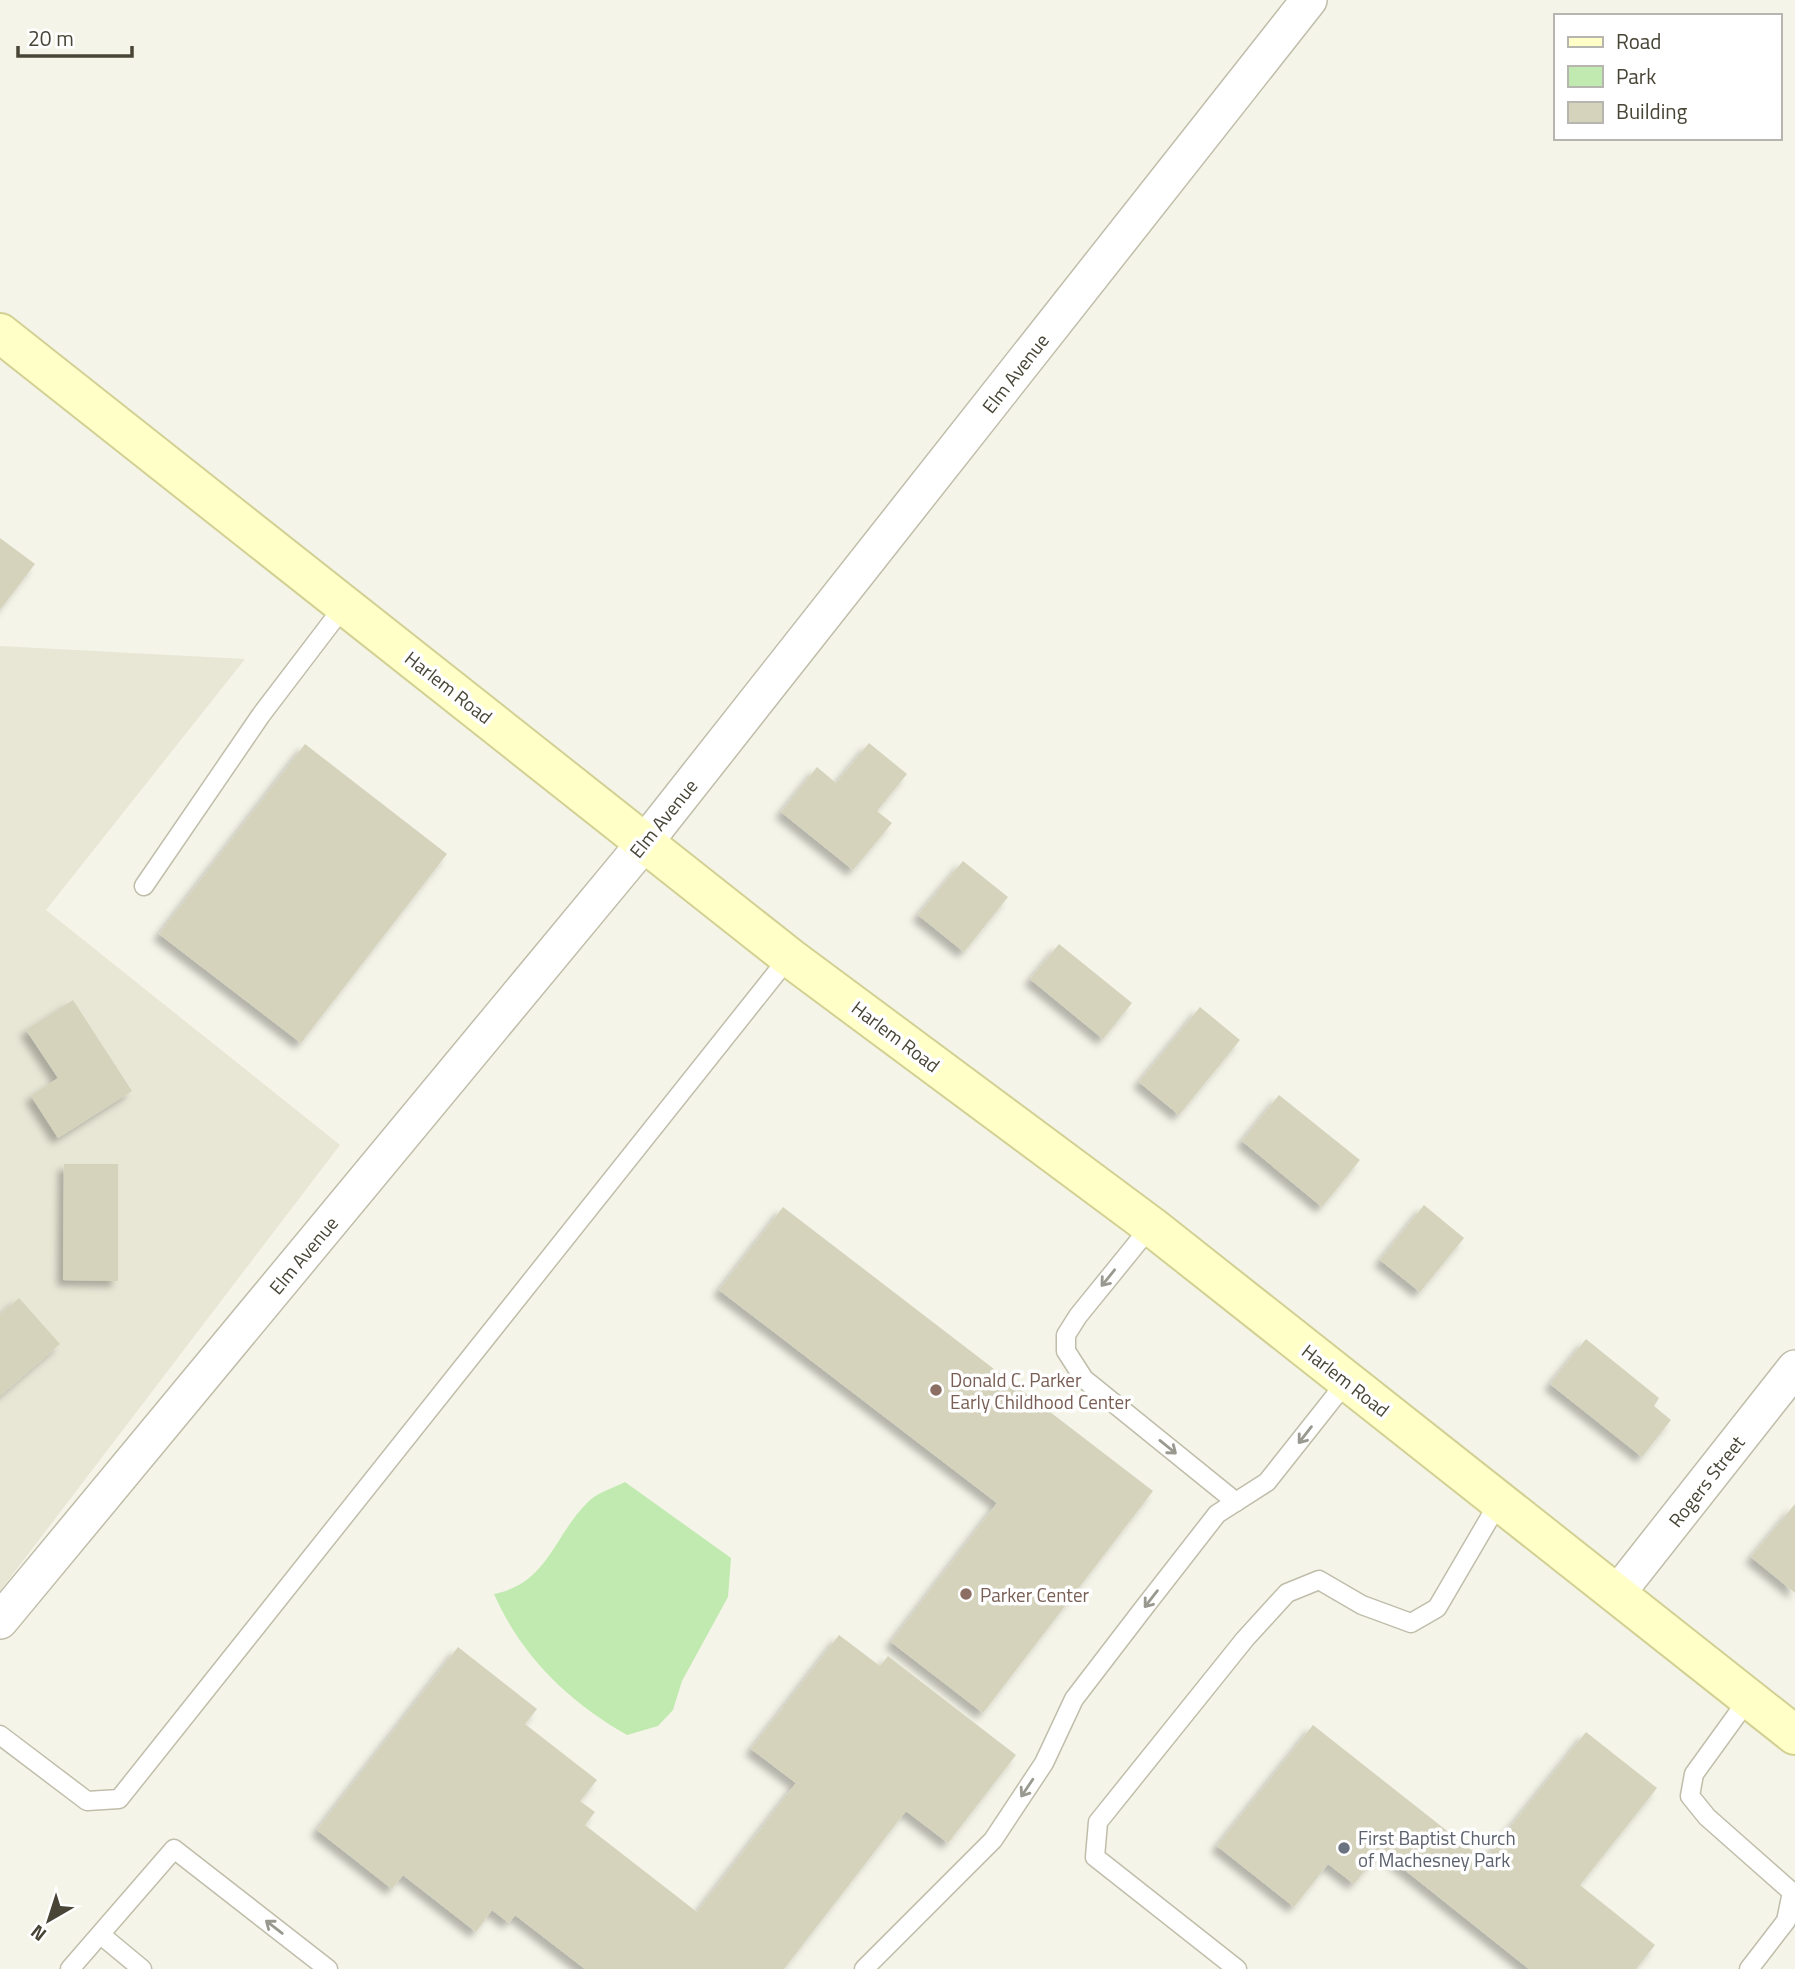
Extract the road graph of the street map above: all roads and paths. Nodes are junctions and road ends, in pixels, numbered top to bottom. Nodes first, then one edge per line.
1 (1308, 0) edge
2 (0, 333) edge
3 (344, 606) junction
4 (646, 841) junction
5 (144, 886) dead end
6 (789, 957) junction
7 (1151, 1226) junction
8 (1795, 1368) edge
9 (1347, 1381) junction
10 (1236, 1502) junction
11 (1499, 1502) junction
12 (1616, 1595) junction
13 (0, 1621) edge
14 (1749, 1698) junction
15 (0, 1735) edge
16 (1795, 1735) edge
17 (101, 1935) junction
18 (70, 1969) edge
19 (142, 1969) edge
20 (328, 1969) edge
21 (864, 1969) edge
22 (1237, 1969) edge
23 (1749, 1969) edge

1 - 4 street, Elm Avenue
2 - 3 main road, Harlem Road
3 - 4 main road, Harlem Road
3 - 5 lane
4 - 6 main road, Harlem Road
4 - 13 street, Elm Avenue
6 - 7 main road, Harlem Road
6 - 15 lane
7 - 9 main road, Harlem Road
7 -> 10 lane
8 - 12 street, Rogers Street
9 -> 10 lane
9 - 11 main road, Harlem Road
10 -> 21 lane
11 - 12 main road, Harlem Road
11 - 22 lane
12 - 14 main road, Harlem Road
14 - 16 main road, Harlem Road
14 - 23 lane
17 - 18 lane
17 - 19 lane
20 -> 17 lane

